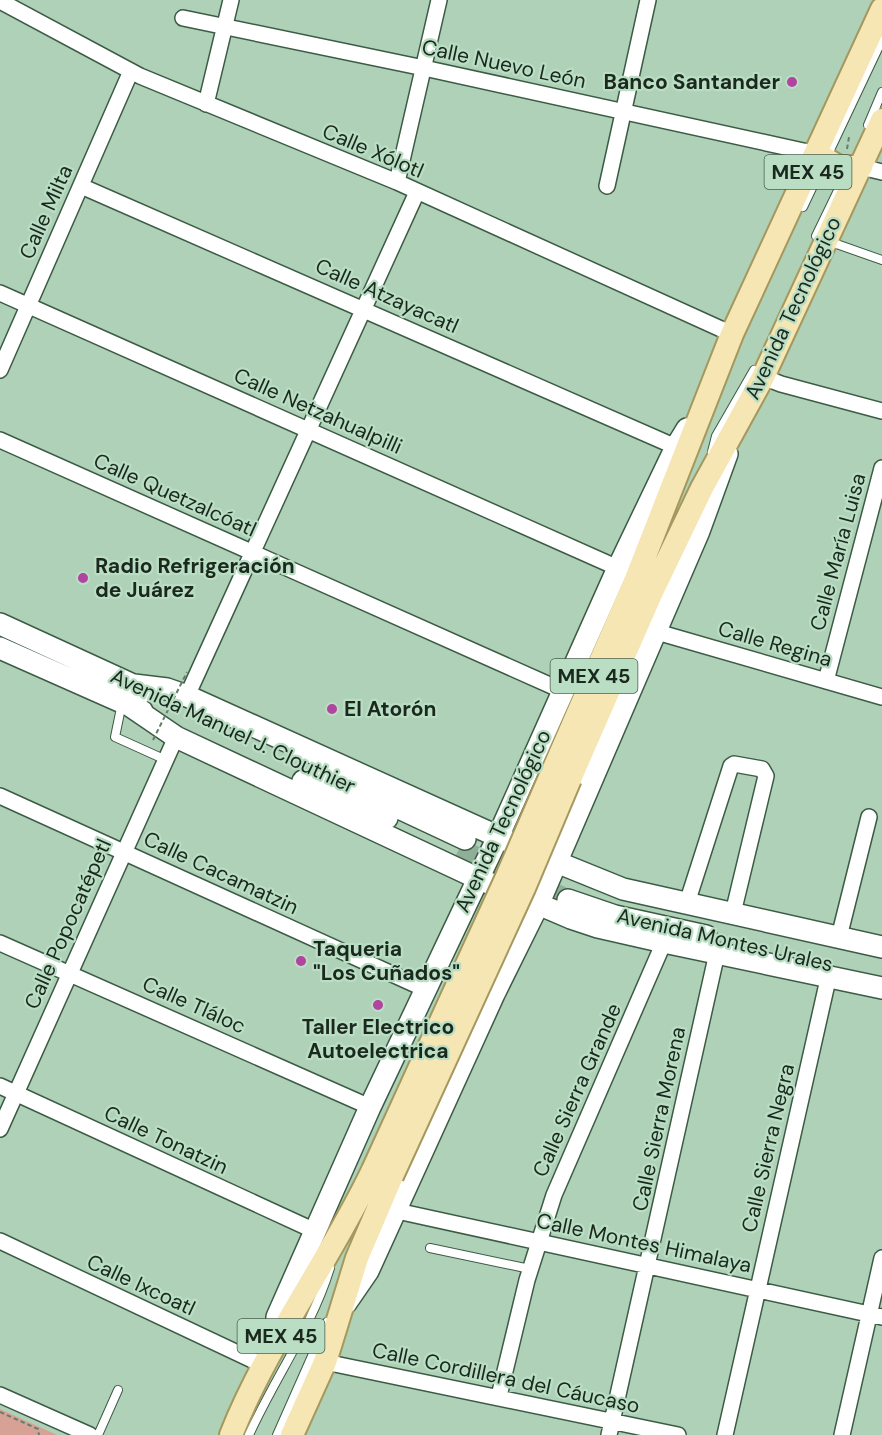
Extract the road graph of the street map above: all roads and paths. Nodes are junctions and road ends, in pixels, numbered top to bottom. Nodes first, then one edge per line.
1 (231, 0) edge
2 (439, 0) edge
3 (648, 0) edge
4 (0, 1) edge
5 (882, 9) edge
6 (183, 18) dead end
7 (226, 27) junction
8 (882, 40) edge
9 (424, 68) junction
10 (130, 71) junction
11 (882, 92) edge
12 (206, 104) junction
13 (623, 112) junction
14 (882, 120) edge
15 (863, 136) dead end
16 (821, 157) junction
17 (861, 166) edge
18 (397, 182) junction
19 (81, 186) junction
20 (607, 186) dead end
21 (417, 192) junction
22 (799, 214) dead end
23 (819, 243) junction
24 (882, 260) edge
25 (0, 293) edge
26 (28, 305) junction
27 (364, 309) junction
28 (732, 334) junction
29 (761, 369) junction
30 (0, 370) edge
31 (882, 411) edge
32 (310, 430) junction
33 (734, 430) junction
34 (0, 440) edge
35 (683, 446) junction
36 (882, 468) edge
37 (702, 488) junction
38 (254, 553) junction
39 (635, 581) junction
40 (0, 624) edge
41 (657, 633) junction
42 (0, 648) edge
43 (187, 672) dead end
44 (826, 681) junction
45 (563, 692) junction
46 (187, 696) junction
47 (128, 697) junction
48 (882, 697) edge
49 (176, 737) junction
50 (153, 740) dead end
51 (166, 760) junction
52 (0, 796) edge
53 (515, 798) junction
54 (869, 817) dead end
55 (462, 836) junction
56 (498, 837) junction
57 (124, 851) junction
58 (556, 862) junction
59 (477, 878) junction
60 (687, 903) junction
61 (538, 905) junction
62 (733, 913) junction
63 (839, 937) junction
64 (664, 942) junction
65 (0, 943) edge
66 (882, 947) edge
67 (717, 953) junction
68 (882, 959) edge
69 (69, 973) junction
70 (829, 975) junction
71 (882, 978) edge
72 (882, 988) edge
73 (425, 989) junction
74 (0, 1086) edge
75 (16, 1094) junction
76 (370, 1107) junction
77 (0, 1129) edge
78 (383, 1173) junction
79 (397, 1211) junction
80 (315, 1231) junction
81 (0, 1241) edge
82 (338, 1241) junction
83 (538, 1241) junction
84 (430, 1248) dead end
85 (882, 1258) edge
86 (649, 1265) junction
87 (530, 1269) junction
88 (757, 1290) junction
89 (344, 1306) junction
90 (875, 1316) edge
91 (276, 1344) junction
92 (325, 1362) junction
93 (265, 1366) junction
94 (118, 1390) dead end
95 (0, 1395) edge
96 (499, 1396) junction
97 (243, 1405) junction
98 (0, 1412) edge
99 (610, 1428) edge
100 (39, 1435) edge
101 (90, 1435) edge
102 (98, 1435) edge
103 (219, 1435) edge
104 (231, 1435) edge
105 (249, 1435) edge
106 (277, 1435) edge
107 (292, 1435) edge
108 (678, 1435) edge
109 (725, 1435) edge
110 (842, 1435) edge

1 - 7 street
2 - 9 street
3 - 13 street
4 - 10 street, Calle Xólotl
5 - 16 main road, Avenida Tecnológico / MEX 45
6 - 7 street, Calle Nuevo León
7 - 9 street, Calle Nuevo León
7 - 12 street
8 - 16 lane
9 - 13 street, Calle Nuevo León
9 - 18 street
10 - 12 street, Calle Xólotl
10 - 19 street, Calle Milta
11 - 15 lane
12 - 18 street, Calle Xólotl
13 - 16 street, Calle Nuevo León
13 - 20 street
14 - 17 main road, Avenida Tecnológico / MEX 45
16 - 17 main road
16 - 22 lane
16 - 28 main road, Avenida Tecnológico / MEX 45
17 - 23 main road, Avenida Tecnológico / MEX 45
18 - 21 street, Calle Xólotl
19 - 26 street, Calle Milta
19 - 27 street, Calle Atzayacatl
21 - 27 street
21 - 28 street, Calle Xólotl
23 - 24 lane
23 - 29 main road, Avenida Tecnológico / MEX 45
25 - 26 street, Calle Netzahualpilli
26 - 30 street, Calle Milta
26 - 32 street, Calle Netzahualpilli
27 - 32 street
27 - 35 street, Calle Atzayacatl
28 - 35 main road, Avenida Tecnológico / MEX 45
29 - 31 street
29 - 33 main road, Avenida Tecnológico / MEX 45
29 - 37 lane
32 - 38 street
32 - 39 street, Calle Netzahualpilli
33 - 37 main road, Avenida Tecnológico / MEX 45
33 - 41 street, Avenida Tecnológico
34 - 38 street, Calle Quetzalcóatl
35 - 39 main road, Avenida Tecnológico / MEX 45
36 - 44 street, Calle María Luisa
37 - 39 main road, Avenida Tecnológico / MEX 45
38 - 45 street, Calle Quetzalcóatl
38 - 46 street
39 - 45 street, Avenida Tecnológico
39 - 78 main road, Avenida Tecnológico / MEX 45, bridge
40 - 47 street, Avenida Manuel J. Clouthier
41 - 44 street, Calle Regina
41 - 58 street, Avenida Tecnológico
42 - 47 street, Avenida Manuel J. Clouthier
43 - 50 path, bridge
44 - 48 street, Calle Regina
45 - 53 street, Avenida Tecnológico
46 - 47 street
46 - 55 street
47 - 49 street
47 - 51 lane
47 - 55 street, Avenida Manuel J. Clouthier
49 - 51 street, Calle Popocatépetl
49 - 59 street
51 - 57 street, Calle Popocatépetl
52 - 57 street, Calle Cacamatzin
53 - 55 street
53 - 56 street, Avenida Tecnológico
54 - 63 street
55 - 56 street
56 - 58 street
56 - 59 street, Avenida Tecnológico
57 - 69 street, Calle Popocatépetl
57 - 73 street, Calle Cacamatzin
58 - 60 street
58 - 61 street, Avenida Tecnológico
59 - 61 street
59 - 73 street, Avenida Tecnológico
60 - 62 street
60 - 62 street
61 - 64 street
61 - 79 street, Avenida Tecnológico
62 - 63 street
63 - 66 street
64 - 67 street
64 - 83 street, Calle Sierra Grande
65 - 69 street, Calle Tláloc
67 - 70 street
67 - 86 street, Calle Sierra Morena
68 - 71 street, Avenida Montes Urales
69 - 75 street, Calle Popocatépetl
69 - 76 street, Calle Tláloc
70 - 72 street
70 - 88 street, Calle Sierra Negra
73 - 76 street, Avenida Tecnológico
74 - 75 street, Calle Tonatzin
75 - 77 street, Calle Popocatépetl
75 - 80 street, Calle Tonatzin
76 - 80 street, Avenida Tecnológico
78 - 82 main road, Avenida Tecnológico / MEX 45
78 - 89 main road, Avenida Tecnológico / MEX 45
79 - 83 street, Calle Montes Himalaya
79 - 89 street, Avenida Tecnológico
80 - 91 street, Avenida Tecnológico
81 - 93 street, Calle Ixcoatl
82 - 91 main road, Avenida Tecnológico / MEX 45
82 - 105 lane
83 - 86 street, Calle Montes Himalaya
83 - 87 street, Calle Sierra Grande
84 - 87 lane
85 - 90 street
86 - 88 street, Calle Montes Himalaya
86 - 99 street, Calle Sierra Morena
87 - 96 street, Calle Sierra Grande
88 - 90 street, Calle Montes Himalaya
88 - 109 street, Calle Sierra Negra
89 - 92 main road, Avenida Tecnológico / MEX 45
89 - 106 lane
90 - 110 street
91 - 93 main road, Avenida Tecnológico / MEX 45
92 - 96 street, Calle Cordillera del Cáucaso
92 - 107 main road, Avenida Tecnológico / MEX 45
93 - 97 main road, Avenida Tecnológico / MEX 45
94 - 102 lane
95 - 101 street
96 - 99 street, Calle Cordillera del Cáucaso
97 - 103 street
97 - 104 main road, Avenida Tecnológico / MEX 45
98 - 100 path
99 - 108 street, Calle Cordillera del Cáucaso

